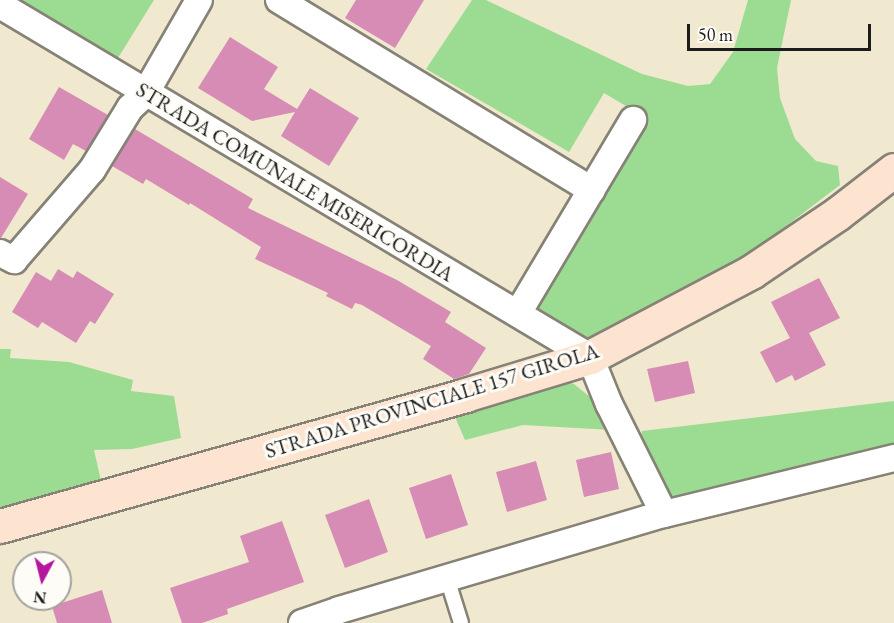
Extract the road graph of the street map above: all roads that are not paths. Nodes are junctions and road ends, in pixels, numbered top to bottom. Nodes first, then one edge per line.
1 (199, 0) edge
2 (279, 0) edge
3 (0, 5) edge
4 (145, 94) junction
5 (633, 120) dead end
6 (894, 170) edge
7 (592, 190) junction
8 (0, 253) edge
9 (518, 313) junction
10 (590, 357) junction
11 (894, 458) edge
12 (664, 514) junction
13 (0, 526) edge
14 (447, 578) junction
15 (302, 623) edge
16 (461, 623) edge

1 - 4 street
2 - 7 street
3 - 4 street, STRADA COMUNALE MISERICORDIA
4 - 8 street
4 - 9 street, STRADA COMUNALE MISERICORDIA
5 - 7 street
6 - 10 main road, STRADA PROVINCIALE 157 GIROLA
7 - 9 street
9 - 10 street, STRADA COMUNALE MISERICORDIA
10 - 12 street
10 - 13 main road, STRADA PROVINCIALE 157 GIROLA
11 - 12 street
12 - 14 street
14 - 15 street
14 - 16 lane

